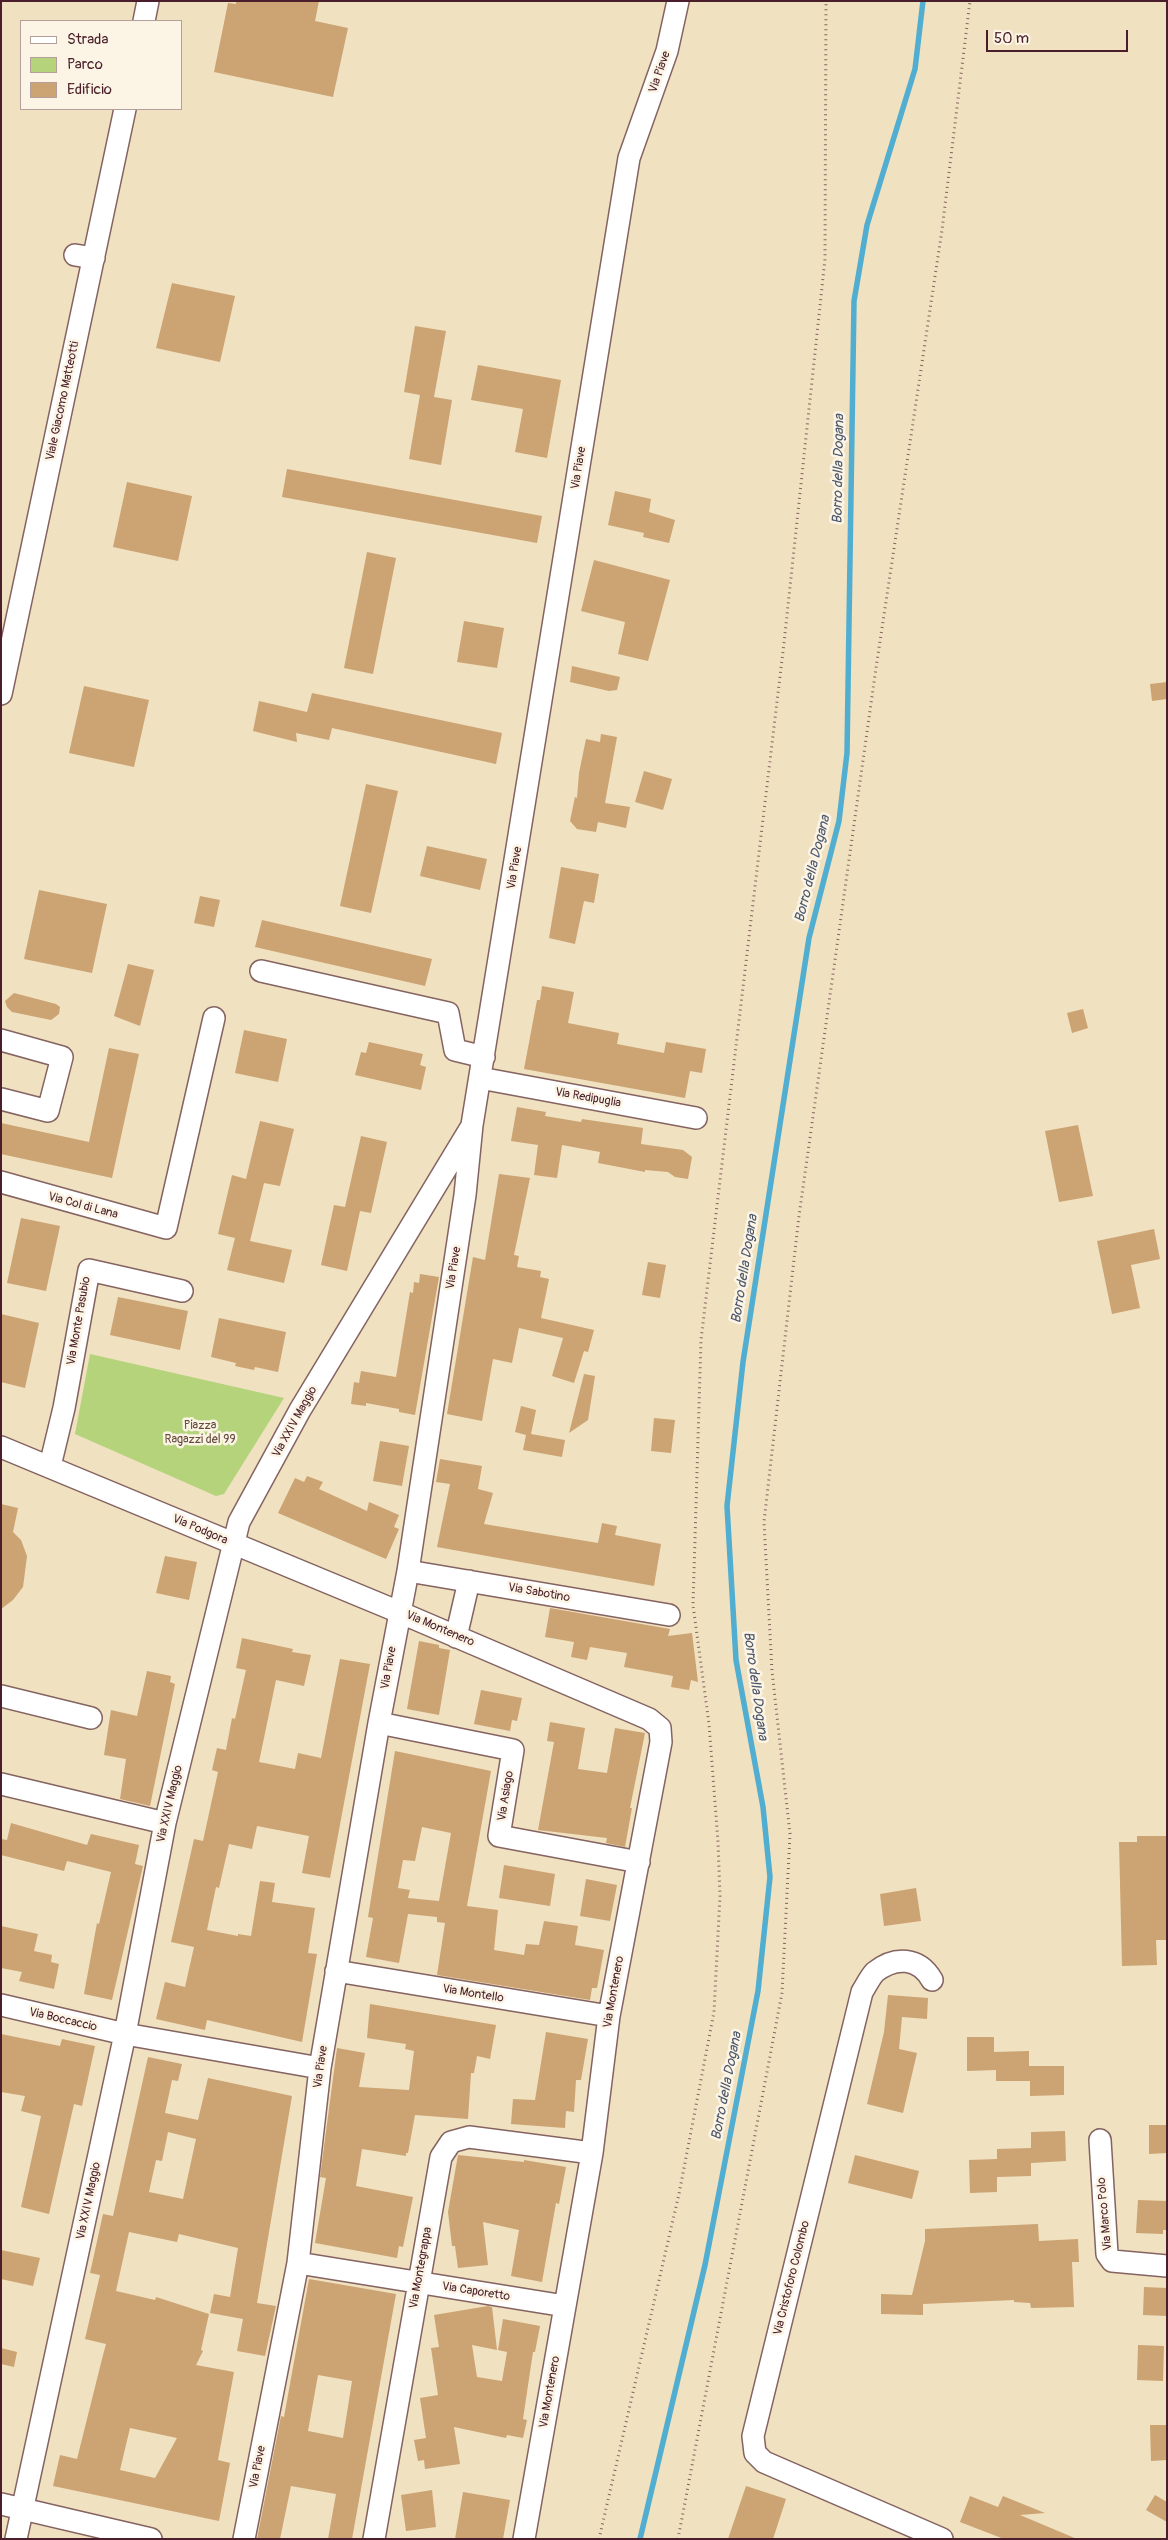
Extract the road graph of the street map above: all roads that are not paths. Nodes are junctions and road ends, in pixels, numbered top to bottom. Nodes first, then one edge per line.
1 (148, 1) edge
2 (678, 1) edge
3 (144, 20) edge
4 (125, 110) edge
5 (1, 694) edge
6 (261, 970) dead end
7 (214, 1018) dead end
8 (1, 1040) edge
9 (484, 1057) junction
10 (480, 1078) junction
11 (1, 1099) edge
12 (696, 1118) dead end
13 (472, 1125) junction
14 (1, 1182) edge
15 (182, 1291) dead end
16 (1, 1447) edge
17 (50, 1466) junction
18 (234, 1545) junction
19 (408, 1571) junction
20 (469, 1581) junction
21 (399, 1612) junction
22 (669, 1615) dead end
23 (456, 1636) junction
24 (1, 1696) edge
25 (91, 1718) dead end
26 (379, 1723) junction
27 (1, 1784) edge
28 (164, 1822) junction
29 (639, 1862) junction
30 (336, 1971) junction
31 (932, 1980) dead end
32 (1, 2005) edge
33 (609, 2016) junction
34 (125, 2034) junction
35 (320, 2068) junction
36 (1100, 2140) dead end
37 (592, 2153) junction
38 (298, 2263) junction
39 (1167, 2266) edge
40 (418, 2284) junction
41 (566, 2306) junction
42 (1, 2504) edge
43 (23, 2510) junction
44 (935, 2537) edge
45 (16, 2539) edge
46 (150, 2539) edge
47 (244, 2539) edge
48 (374, 2539) edge
49 (524, 2539) edge

1 - 3 street
2 - 9 street, Via Piave
4 - 5 street, Viale Giacomo Matteotti
6 - 9 street
7 - 14 street, Via Col di Lana
8 - 11 street
9 - 10 street, Via Piave
10 - 12 street, Via Redipuglia
10 - 13 street, Via Piave
13 - 18 street, Via XXIV Maggio
13 - 19 street, Via Piave
15 - 17 street, Via Monte Pasubio
16 - 17 street, Via Podgora
17 - 18 street, Via Podgora
18 - 21 street, Via Podgora
18 - 28 street, Via XXIV Maggio
19 - 20 street, Via Sabotino
19 - 21 street, Via Piave
20 - 22 street, Via Sabotino
20 - 23 street
21 - 23 street, Via Montenero
21 - 26 street, Via Piave
23 - 29 street, Via Montenero
24 - 25 street
26 - 29 street, Via Asiago
26 - 30 street, Via Piave
27 - 28 street
28 - 34 street, Via XXIV Maggio
29 - 33 street, Via Montenero
30 - 33 street, Via Montello
30 - 35 street, Via Piave
31 - 44 street, Via Cristoforo Colombo
32 - 34 street, Via Boccaccio
33 - 37 street, Via Montenero
34 - 35 street, Via Boccaccio
34 - 43 street, Via XXIV Maggio
35 - 38 street, Via Piave
36 - 39 street, Via Marco Polo
37 - 40 street, Via Montegrappa
37 - 41 street, Via Montenero
38 - 40 street, Via Caporetto
38 - 47 street, Via Piave
40 - 41 street, Via Caporetto
40 - 48 street, Via Montegrappa
41 - 49 street, Via Montenero
42 - 43 street
43 - 45 street, Via XXIV Maggio
43 - 46 street

